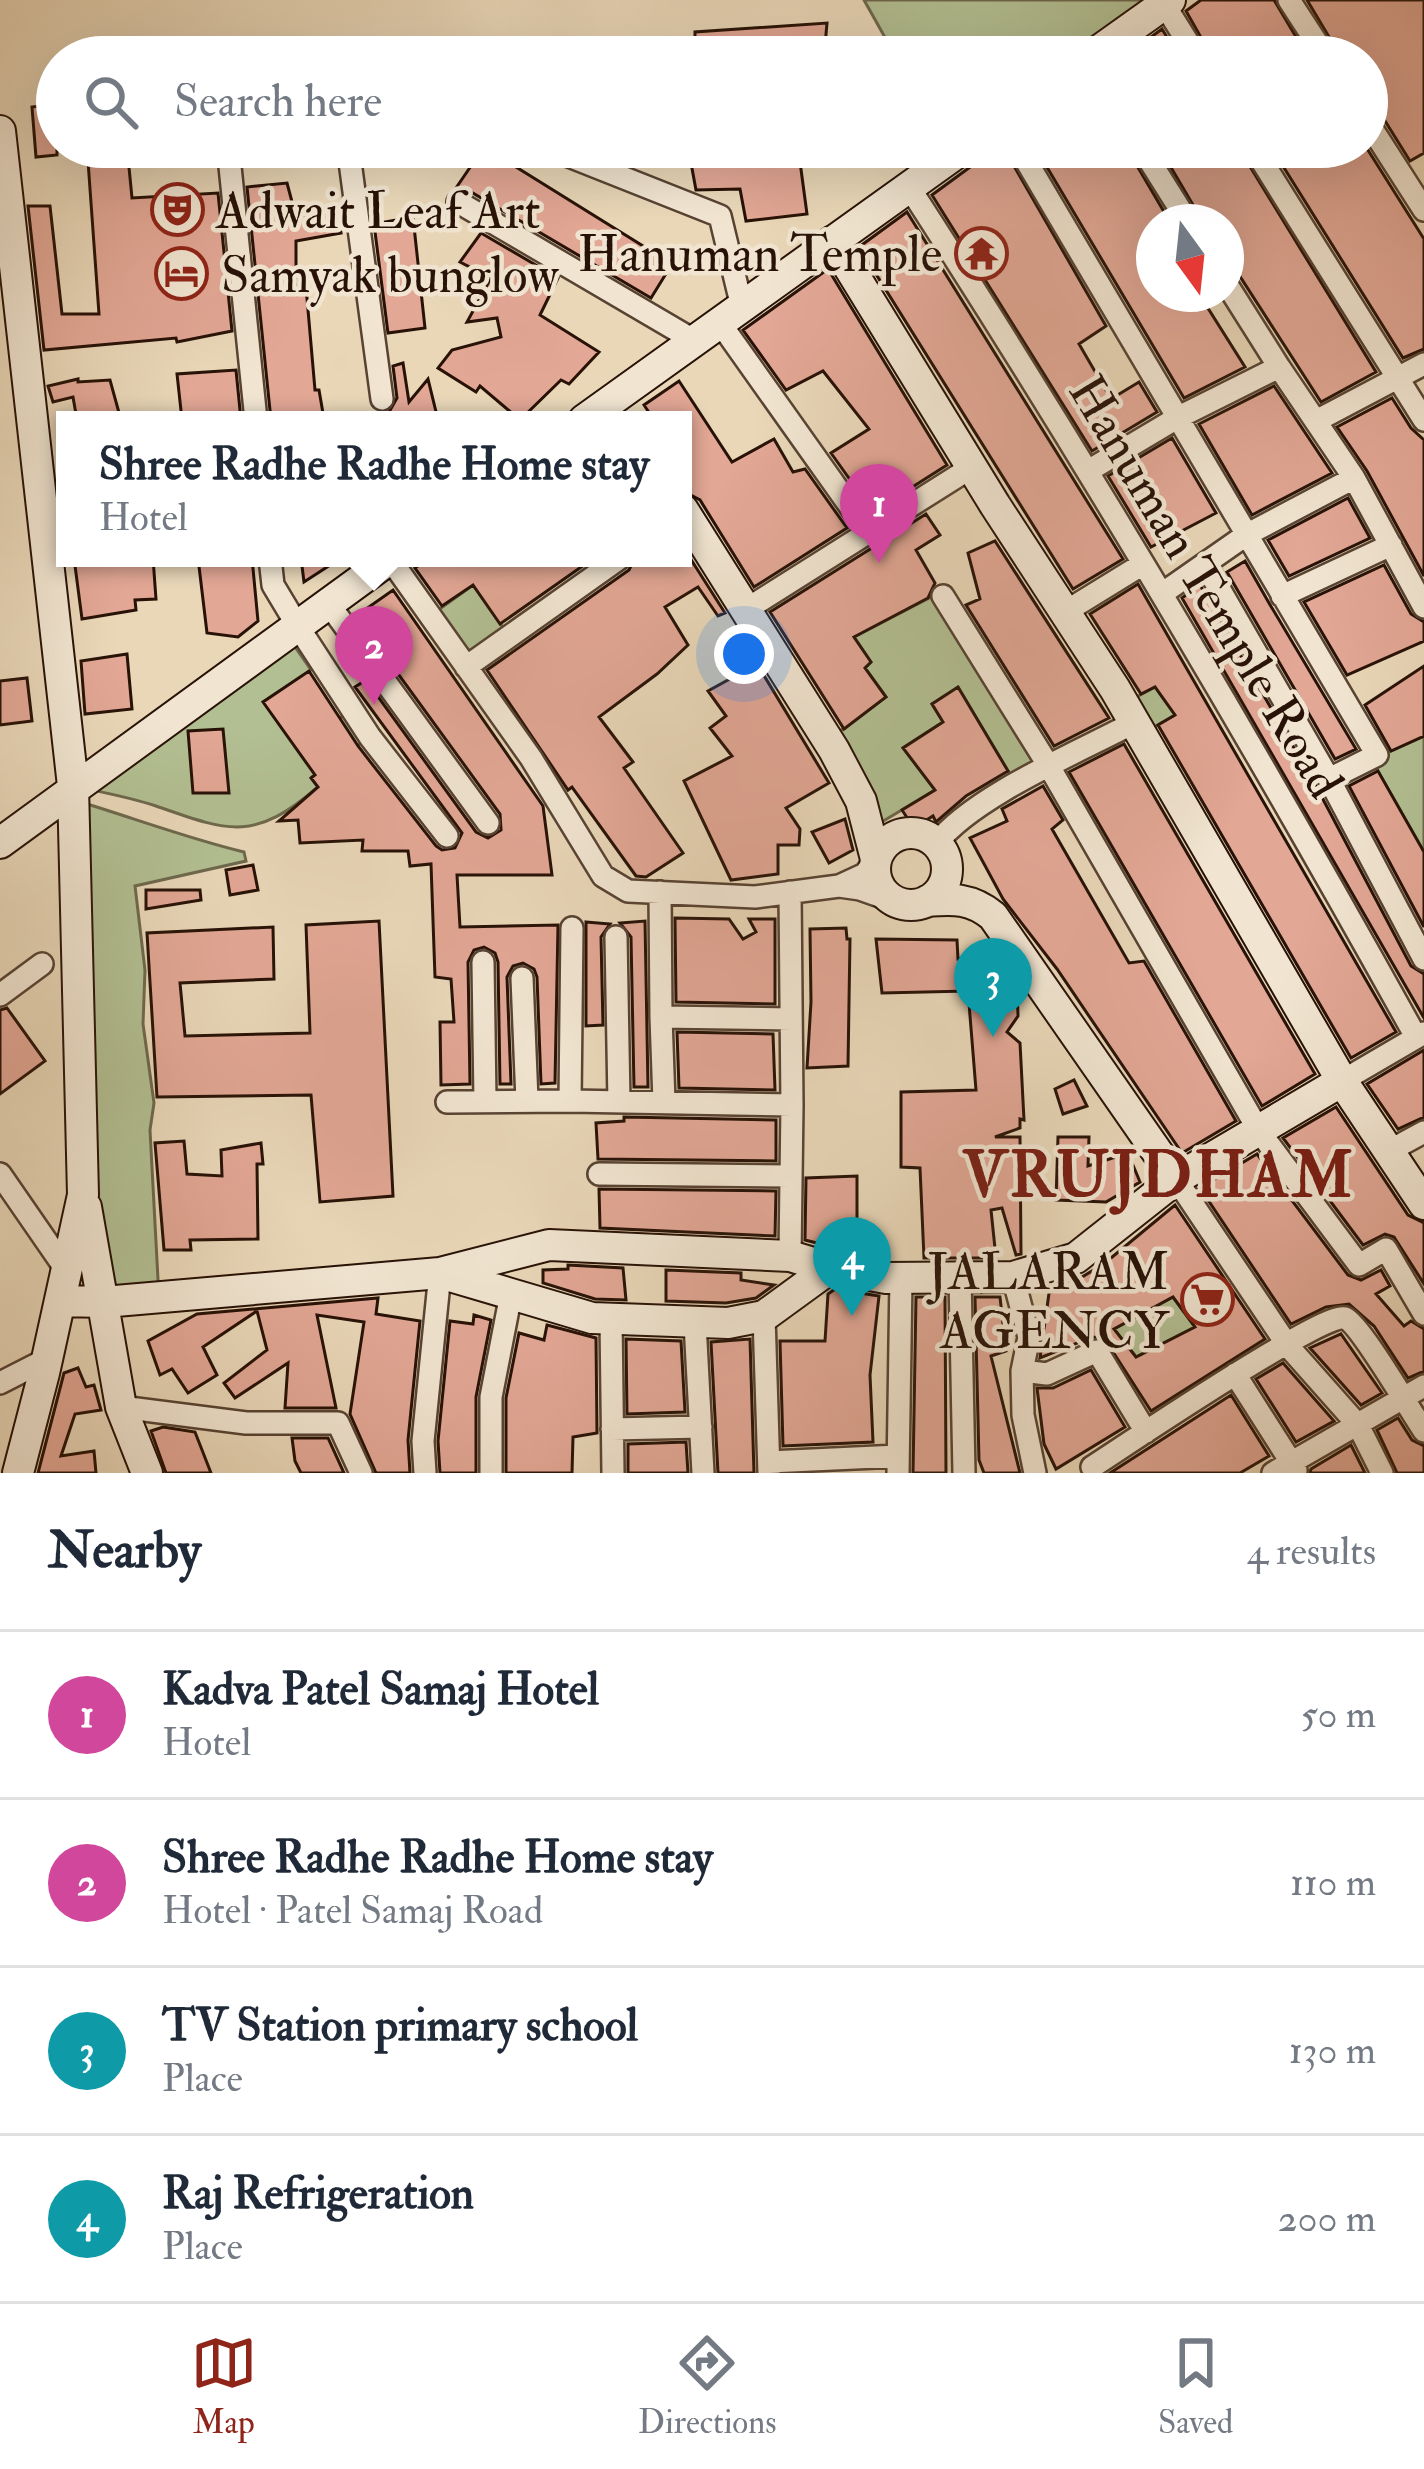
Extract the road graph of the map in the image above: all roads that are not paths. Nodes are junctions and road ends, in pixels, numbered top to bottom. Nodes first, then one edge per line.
1 (1289, 0) edge
2 (1167, 2) edge
3 (1119, 36) edge
4 (1185, 36) edge
5 (1312, 36) edge
6 (0, 130) edge
7 (1388, 150) edge
8 (230, 168) edge
9 (351, 168) edge
10 (600, 168) edge
11 (935, 168) edge
12 (1030, 168) edge
13 (1154, 168) edge
14 (1266, 168) edge
15 (909, 187) junction
16 (1417, 188) edge
17 (458, 202) dead end
18 (1177, 204) edge
19 (1424, 210) edge
20 (833, 241) junction
21 (1244, 312) edge
22 (719, 324) junction
23 (1424, 364) edge
24 (1279, 367) junction
25 (1398, 379) junction
26 (382, 399) dead end
27 (255, 411) edge
28 (607, 411) edge
29 (1177, 418) junction
30 (1424, 420) edge
31 (1316, 421) junction
32 (972, 467) junction
33 (1088, 471) junction
34 (1354, 478) junction
35 (692, 525) edge
36 (869, 533) junction
37 (1246, 535) junction
38 (1390, 545) junction
39 (1143, 564) junction
40 (1205, 564) junction
41 (271, 567) edge
42 (378, 567) edge
43 (397, 567) edge
44 (607, 567) edge
45 (1163, 593) junction
46 (943, 596) dead end
47 (1282, 596) junction
48 (328, 603) junction
49 (1424, 607) edge
50 (746, 609) junction
51 (1065, 611) junction
52 (298, 625) junction
53 (466, 667) junction
54 (1135, 722) junction
55 (1050, 768) junction
56 (1329, 779) junction
57 (74, 786) junction
58 (853, 786) junction
59 (488, 823) dead end
60 (902, 835) junction
61 (448, 836) dead end
62 (0, 842) edge
63 (941, 854) junction
64 (876, 859) junction
65 (838, 886) junction
66 (660, 892) junction
67 (790, 892) junction
68 (894, 901) junction
69 (927, 902) junction
70 (978, 904) junction
71 (572, 928) dead end
72 (616, 937) dead end
73 (1424, 959) edge
74 (483, 962) dead end
75 (42, 964) dead end
76 (522, 978) dead end
77 (0, 995) edge
78 (661, 1017) junction
79 (791, 1018) junction
80 (1420, 1035) edge
81 (1342, 1081) junction
82 (485, 1101) junction
83 (527, 1101) junction
84 (570, 1101) junction
85 (447, 1102) dead end
86 (620, 1102) junction
87 (664, 1102) junction
88 (792, 1105) junction
89 (1259, 1131) junction
90 (1424, 1132) edge
91 (1389, 1151) junction
92 (0, 1174) edge
93 (599, 1174) dead end
94 (791, 1176) junction
95 (1176, 1179) junction
96 (83, 1195) junction
97 (1424, 1204) edge
98 (790, 1256) junction
99 (830, 1268) junction
100 (440, 1274) junction
101 (960, 1277) junction
102 (1013, 1277) junction
103 (901, 1278) junction
104 (64, 1286) junction
105 (511, 1294) junction
106 (104, 1302) junction
107 (1424, 1314) edge
108 (764, 1316) junction
109 (611, 1319) junction
110 (695, 1323) junction
111 (1288, 1346) junction
112 (47, 1359) junction
113 (1022, 1370) junction
114 (1235, 1374) junction
115 (0, 1383) edge
116 (1424, 1387) edge
117 (1403, 1400) junction
118 (121, 1407) junction
119 (1358, 1425) junction
120 (701, 1426) junction
121 (612, 1429) junction
122 (1424, 1431) edge
123 (1146, 1432) junction
124 (898, 1464) edge
125 (769, 1467) edge
126 (1287, 1469) edge
127 (1089, 1471) edge
128 (17, 1473) edge
129 (147, 1473) edge
130 (361, 1473) edge
131 (425, 1473) edge
132 (491, 1473) edge
133 (613, 1473) edge
134 (703, 1473) edge
135 (964, 1473) edge
136 (1035, 1473) edge
137 (1382, 1473) edge

1 - 5 street
2 - 3 street
2 - 4 street
6 - 57 street
7 - 16 street
8 - 27 street
9 - 26 street
10 - 22 street
11 - 15 street
12 - 29 street
13 - 18 street
14 - 25 street
15 - 20 street
15 - 33 street, Hanuman Temple Road
16 - 19 street
17 - 22 street
20 - 22 street
20 - 32 street
21 - 24 street
22 - 28 street
22 - 36 street
23 - 25 street
24 - 29 street
24 - 31 street
25 - 30 street
25 - 31 street
29 - 33 street
29 - 37 street
31 - 34 street
32 - 36 street
32 - 51 street
33 - 39 street, Hanuman Temple Road
34 - 37 street
34 - 38 street
35 - 50 street
36 - 50 street
37 - 40 street
37 - 47 street
38 - 47 street
38 - 49 street
39 - 45 street, Hanuman Temple Road
39 - 51 street
40 - 45 street
40 - 56 street
41 - 52 street
42 - 48 street
43 - 53 street
44 - 53 street
45 - 80 street, Hanuman Temple Road
46 - 55 street
47 - 56 street
48 - 52 street
48 - 59 street
50 - 58 street
51 - 54 street
52 - 57 street
52 - 61 street
53 - 66 street
54 - 55 street
54 - 81 street
55 - 63 street
55 - 89 street
56 - 73 street
57 - 62 street
57 - 96 street
58 - 60 street
58 - 64 street
60 - 63 street
60 - 64 street
63 - 69 street
63 - 70 street
64 - 65 street
64 - 68 street
65 - 67 street
65 - 68 street
66 - 67 street
66 - 78 street
67 - 79 street
68 - 69 street
69 - 70 street
70 - 95 street
71 - 84 street
72 - 86 street
74 - 82 street
75 - 77 street
76 - 83 street
78 - 79 street
78 - 87 street
79 - 88 street
80 - 81 street
81 - 89 street
81 - 91 street
82 - 83 street
82 - 85 street
83 - 84 street
84 - 86 street
86 - 87 street
87 - 88 street
88 - 94 street
89 - 95 street
89 - 107 street
90 - 91 street
91 - 97 street
92 - 104 street
93 - 94 street
94 - 98 street
95 - 102 street
95 - 111 street
96 - 104 street
96 - 106 street
98 - 99 street
98 - 100 street
99 - 103 street
99 - 108 street
100 - 105 street
100 - 106 street
100 - 131 street
101 - 102 street
101 - 103 street
101 - 135 street
102 - 113 street
103 - 124 street
104 - 106 street
104 - 112 street
105 - 109 street
105 - 132 street
106 - 118 street
108 - 110 street
108 - 125 street
109 - 110 street
109 - 121 street
110 - 120 street
111 - 114 street
111 - 117 street
111 - 119 street
112 - 115 street
112 - 128 street
113 - 123 street
113 - 136 street
114 - 123 street
114 - 126 street
116 - 117 street
117 - 119 street
117 - 122 street
118 - 129 street
118 - 130 street
119 - 126 street
119 - 137 street
120 - 121 street
120 - 134 street
121 - 133 street
123 - 127 street
124 - 125 street

